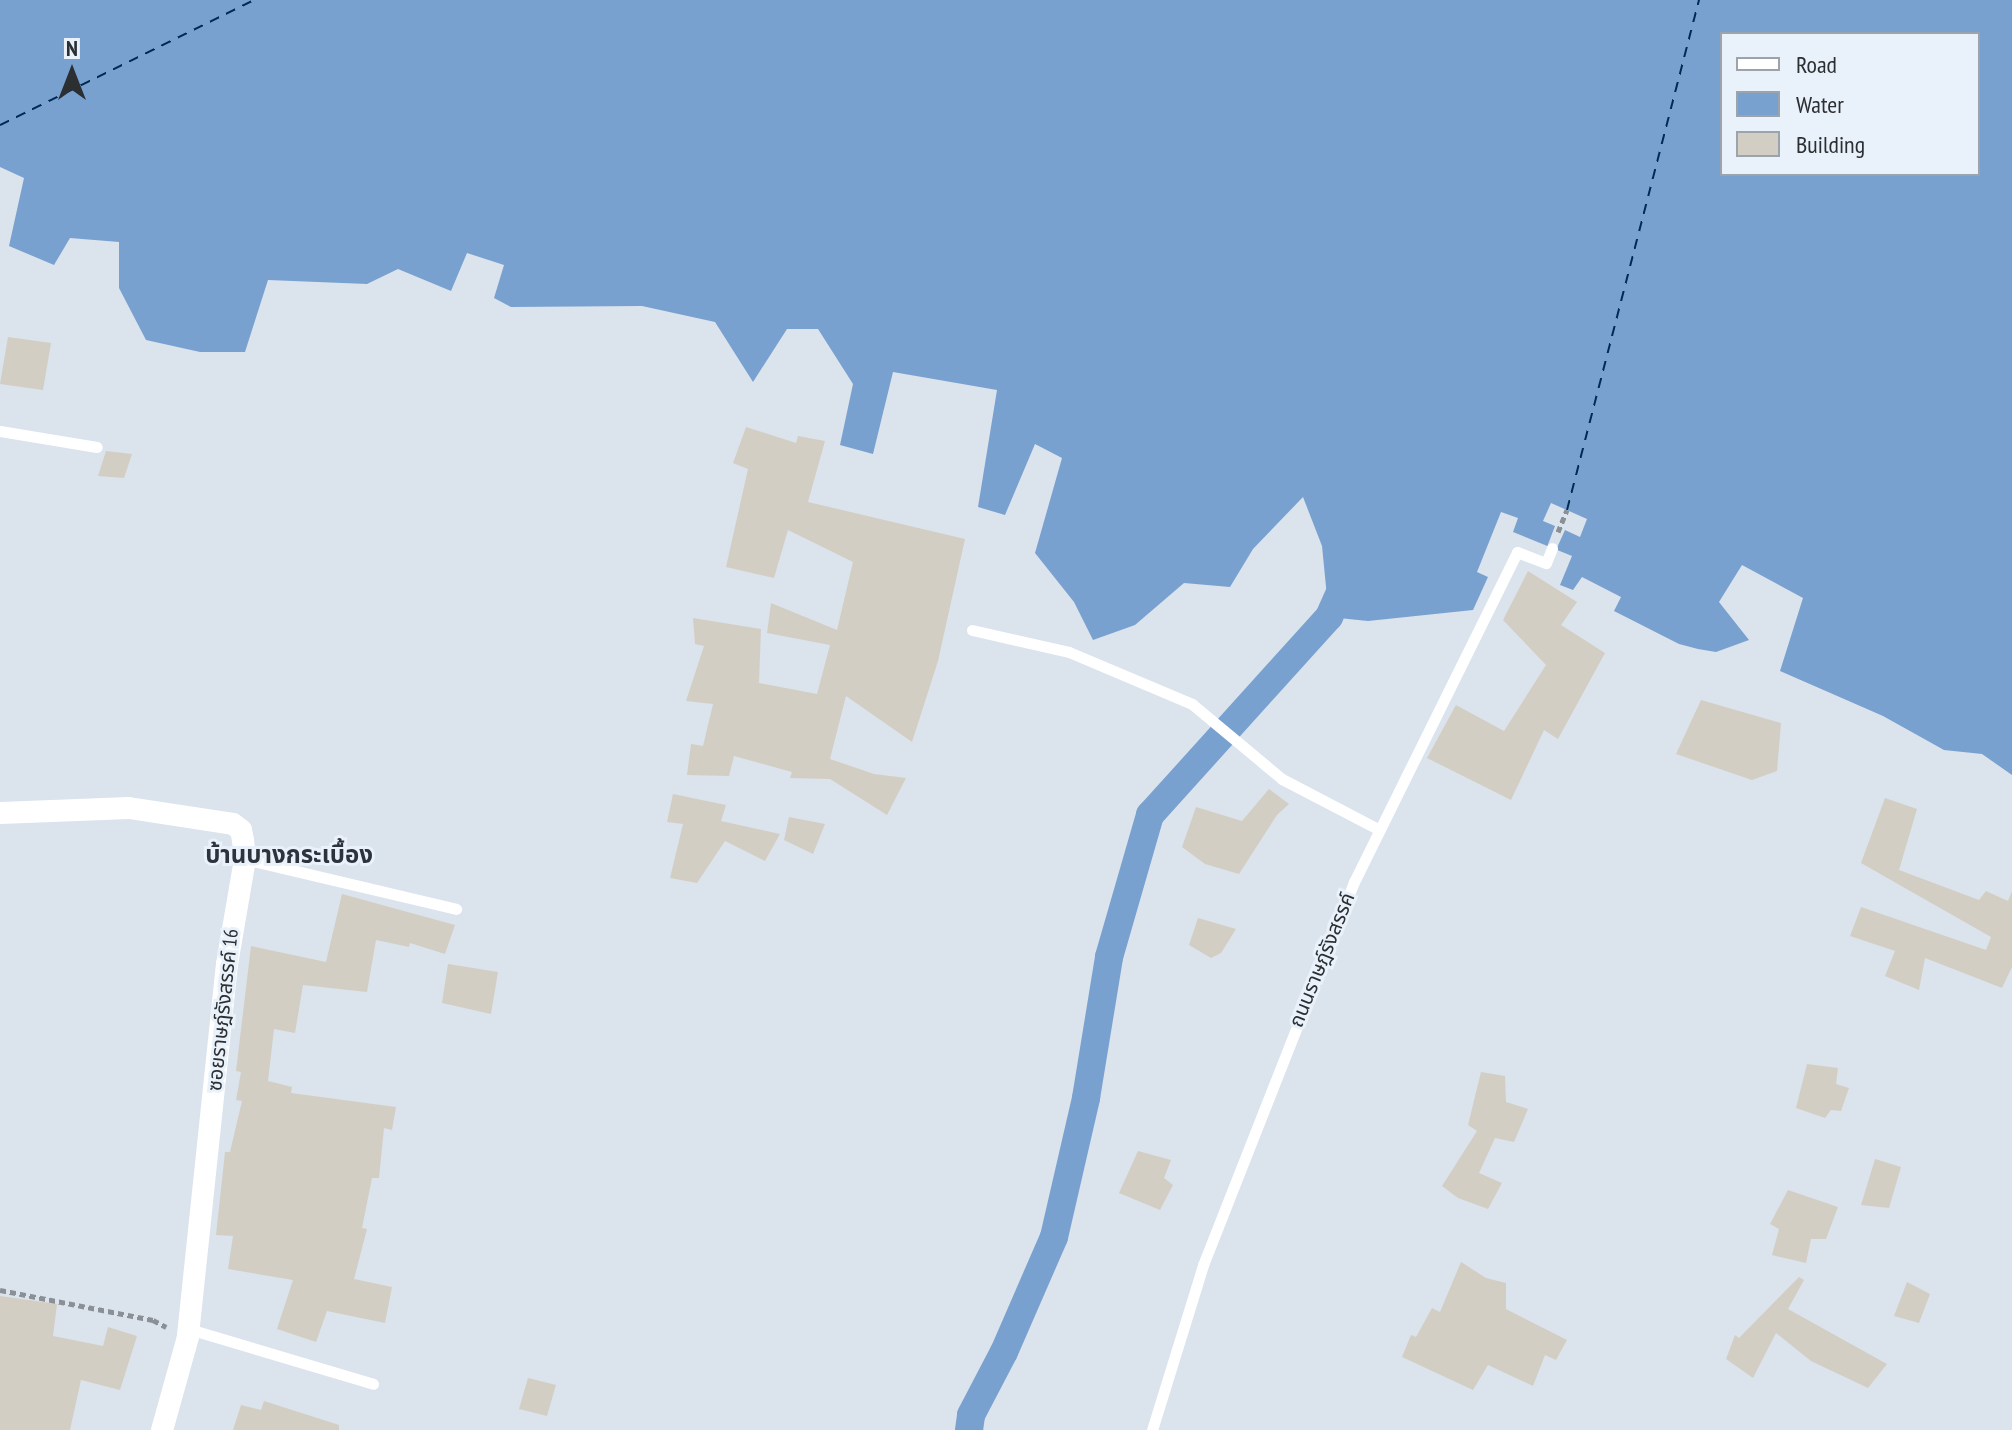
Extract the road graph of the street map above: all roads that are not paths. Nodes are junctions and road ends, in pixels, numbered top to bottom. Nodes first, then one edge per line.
1 (0, 431) edge
2 (97, 447) dead end
3 (1552, 548) dead end
4 (972, 630) dead end
5 (0, 813) edge
6 (1380, 830) junction
7 (245, 859) junction
8 (456, 909) dead end
9 (188, 1333) junction
10 (373, 1384) dead end
11 (162, 1430) edge
12 (1152, 1430) edge

1 - 2 lane
3 - 6 lane, ถนนราษฎ์รังสรรค์
4 - 6 lane
5 - 7 street, ซอยราษฎ์รังสรรค์ 16
6 - 12 lane, ถนนราษฎ์รังสรรค์
7 - 8 lane
7 - 9 street, ซอยราษฎ์รังสรรค์ 16
9 - 10 lane
9 - 11 street, ซอยราษฎ์รังสรรค์ 16

